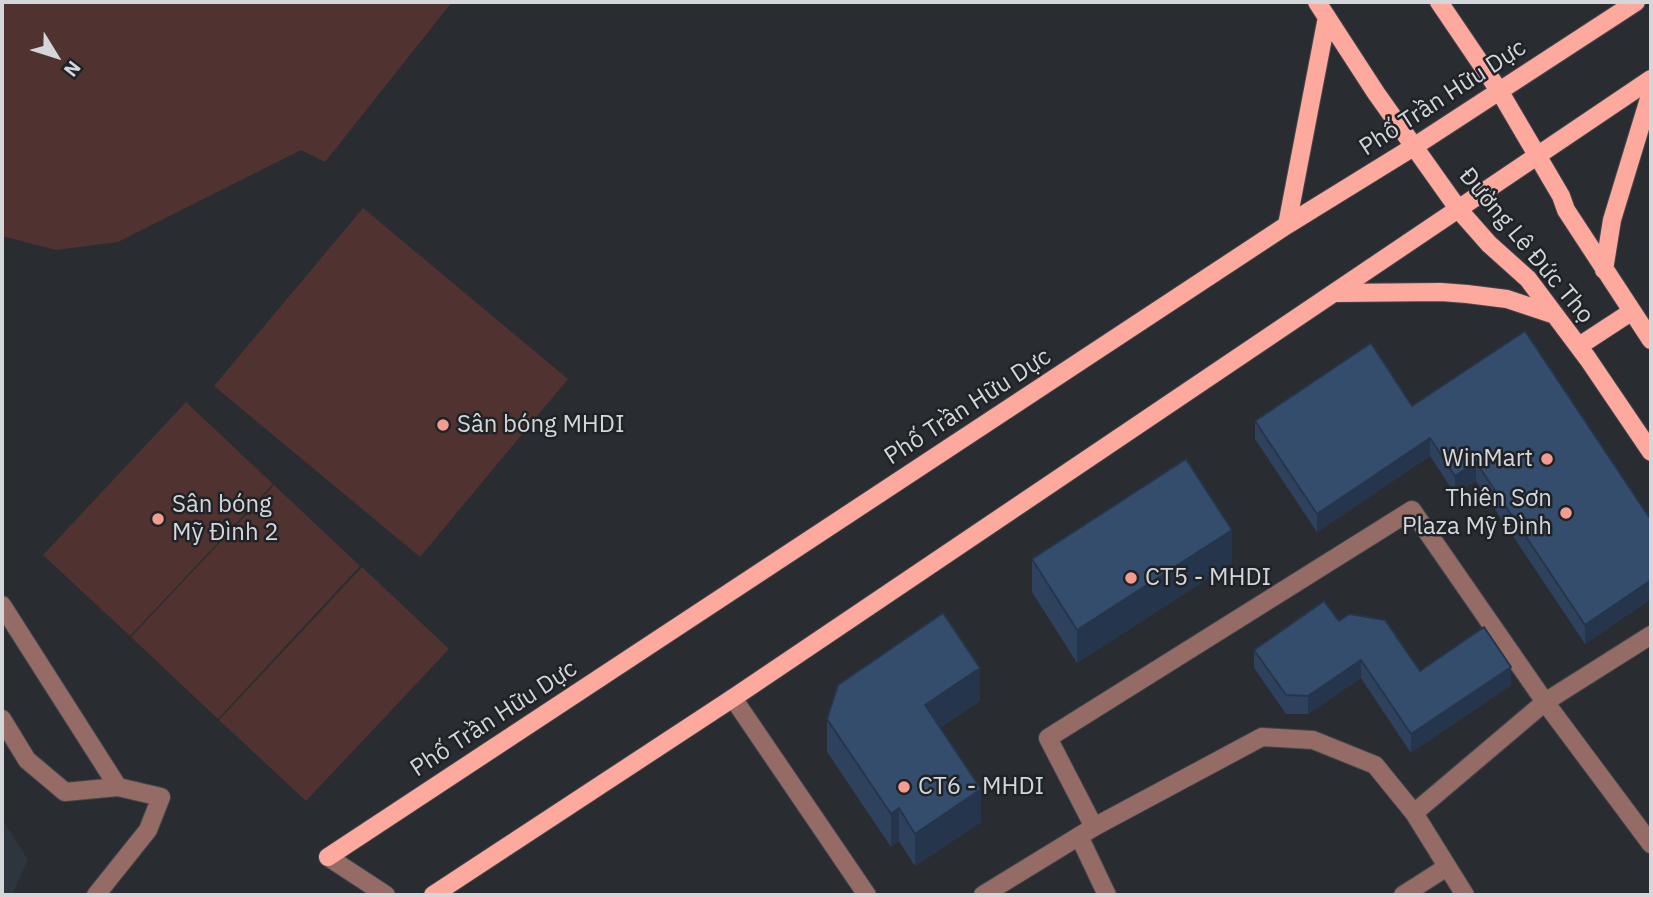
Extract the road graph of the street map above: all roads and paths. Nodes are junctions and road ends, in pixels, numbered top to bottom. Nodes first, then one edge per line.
1 (1439, 2) edge
2 (1636, 2) edge
3 (1325, 7) edge
4 (1651, 79) edge
5 (1500, 92) junction
6 (1651, 92) edge
7 (1415, 146) junction
8 (1538, 156) junction
9 (1458, 210) junction
10 (1287, 225) junction
11 (1604, 270) junction
12 (1334, 293) junction
13 (1631, 312) junction
14 (1556, 315) junction
15 (1651, 340) edge
16 (1579, 346) junction
17 (1651, 452) edge
18 (2, 605) edge
19 (1651, 635) edge
20 (733, 698) junction
21 (1545, 702) junction
22 (2, 719) edge
23 (118, 787) junction
24 (1414, 813) junction
25 (1087, 832) junction
26 (1651, 844) edge
27 (328, 857) joint
28 (1447, 867) junction
29 (96, 895) edge
30 (386, 895) edge
31 (433, 895) edge
32 (867, 895) edge
33 (983, 895) edge
34 (1107, 895) edge
35 (1403, 895) edge
36 (1465, 895) edge

1 - 5 main road, Đường Lê Đức Thọ
2 - 5 main road, Phố Trần Hữu Dực
3 - 7 main road, Đường Lê Đức Thọ
3 - 10 main road
4 - 8 main road
5 - 7 main road, Phố Trần Hữu Dực
5 - 8 main road, Đường Lê Đức Thọ
6 - 11 main road
7 - 9 main road, Đường Lê Đức Thọ
7 - 10 main road, Phố Trần Hữu Dực
8 - 9 main road
8 - 11 main road, Đường Lê Đức Thọ
9 - 12 main road
9 - 14 main road, Đường Lê Đức Thọ
10 - 27 main road, Phố Trần Hữu Dực
11 - 13 main road, Đường Lê Đức Thọ
12 - 14 main road
12 - 20 main road
13 - 15 main road, Đường Lê Đức Thọ
13 - 16 main road
14 - 16 main road, Đường Lê Đức Thọ
16 - 17 main road, Đường Lê Đức Thọ
18 - 23 street
19 - 21 street
20 - 31 main road
20 - 32 street
21 - 24 street
21 - 25 street
21 - 26 street
22 - 23 street
23 - 29 street
24 - 25 street
24 - 28 street
25 - 33 street
25 - 34 street
27 - 30 street
28 - 35 street
28 - 36 street

